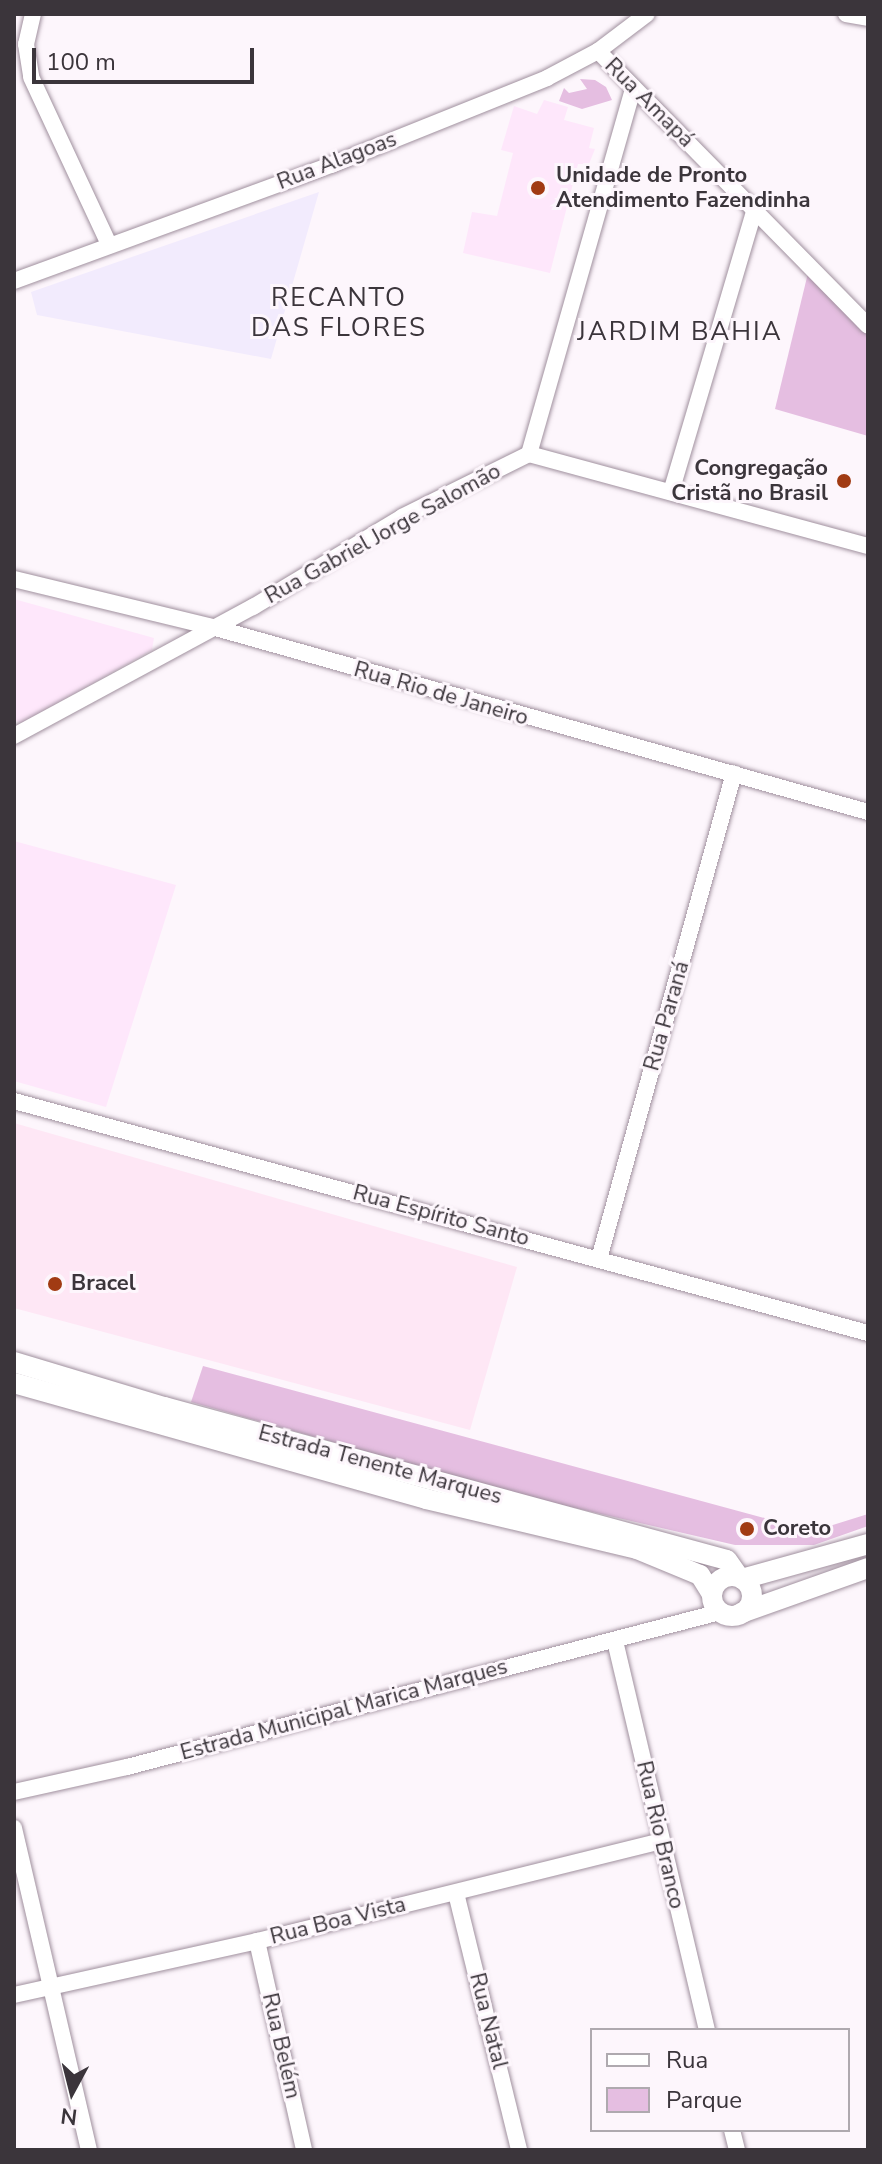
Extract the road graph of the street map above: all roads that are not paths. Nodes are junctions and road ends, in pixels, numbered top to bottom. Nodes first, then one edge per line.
1 (33, 14) edge
2 (647, 14) edge
3 (846, 14) edge
4 (868, 18) edge
5 (598, 51) junction
6 (633, 88) junction
7 (755, 208) junction
8 (109, 244) junction
9 (14, 281) edge
10 (868, 326) edge
11 (529, 454) junction
12 (671, 492) junction
13 (868, 546) edge
14 (14, 579) edge
15 (212, 627) junction
16 (14, 736) edge
17 (734, 773) junction
18 (868, 812) edge
19 (14, 1101) edge
20 (599, 1259) junction
21 (868, 1333) edge
22 (14, 1362) edge
23 (14, 1383) edge
24 (868, 1544) edge
25 (868, 1568) edge
26 (740, 1578) junction
27 (715, 1601) junction
28 (741, 1613) junction
29 (615, 1641) junction
30 (14, 1792) edge
31 (14, 1828) edge
32 (661, 1841) junction
33 (456, 1893) junction
34 (257, 1941) junction
35 (50, 1985) junction
36 (14, 1995) edge
37 (707, 2028) edge
38 (89, 2150) edge
39 (304, 2150) edge
40 (519, 2150) edge

1 - 8 street
2 - 5 street, Rua Alagoas
3 - 4 street
5 - 6 street, Rua Amapá
5 - 8 street, Rua Alagoas
6 - 7 street, Rua Amapá
6 - 11 street
7 - 10 street, Rua Amapá
7 - 12 street
8 - 9 street, Rua Alagoas
11 - 12 street
11 - 15 street, Rua Gabriel Jorge Salomão
12 - 13 street
14 - 15 street, Rua Rio de Janeiro
15 - 16 street, Rua Gabriel Jorge Salomão
15 - 17 street, Rua Rio de Janeiro
17 - 18 street, Rua Rio de Janeiro
17 - 20 street, Rua Paraná
19 - 20 street, Rua Espírito Santo
20 - 21 street, Rua Espírito Santo
22 - 26 main road, Estrada Tenente Marques
23 - 27 main road, Estrada Tenente Marques
24 - 26 main road
25 - 28 main road
26 - 27 main road
26 - 28 main road
27 - 28 main road
27 - 29 street, Estrada Municipal Marica Marques
29 - 30 street, Estrada Municipal Marica Marques
29 - 32 street, Rua Rio Branco
31 - 35 street
32 - 33 street, Rua Boa Vista
32 - 37 street, Rua Rio Branco
33 - 34 street, Rua Boa Vista
33 - 40 street, Rua Natal
34 - 35 street, Rua Boa Vista
34 - 39 street, Rua Belém
35 - 36 street, Rua Boa Vista
35 - 38 street

